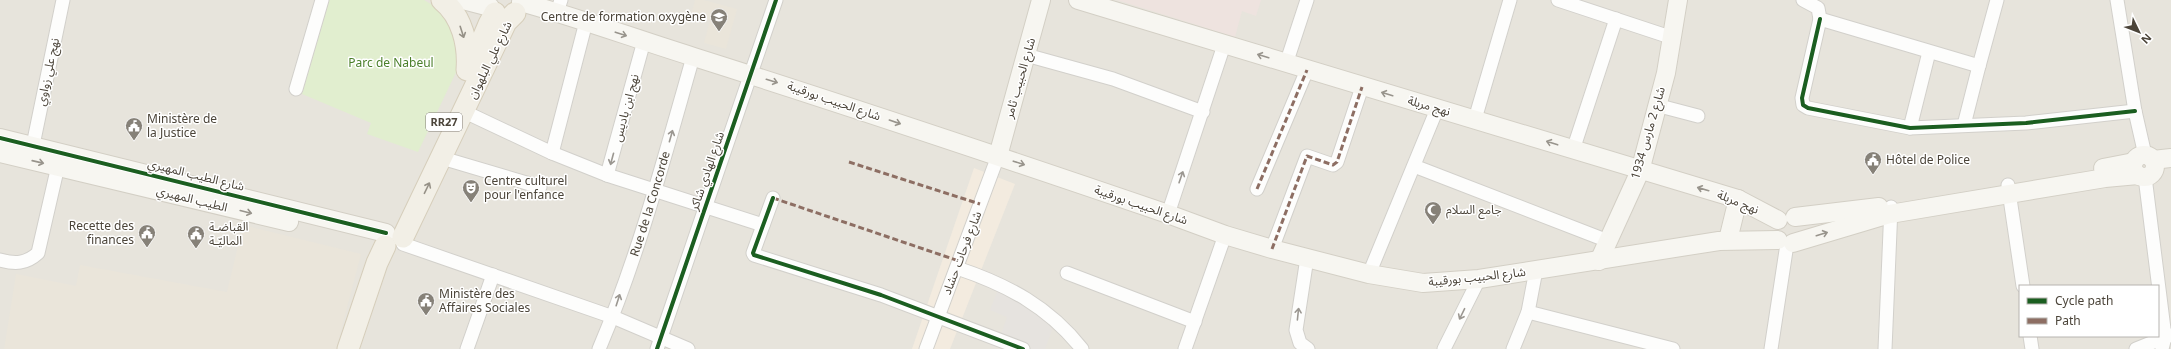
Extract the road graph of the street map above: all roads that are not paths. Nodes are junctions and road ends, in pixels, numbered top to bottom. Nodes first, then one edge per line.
1 (63, 0) edge
2 (322, 0) edge
3 (442, 0) edge
4 (463, 0) edge
5 (776, 0) edge
6 (1041, 0) edge
7 (1078, 0) edge
8 (1307, 0) edge
9 (1510, 0) edge
10 (1558, 0) edge
11 (1678, 0) edge
12 (1803, 0) edge
13 (1997, 0) edge
14 (2117, 0) edge
15 (505, 6) edge
16 (559, 6) edge
17 (1616, 18) junction
18 (1820, 19) junction
19 (586, 22) junction
20 (1673, 38) junction
21 (644, 41) junction
22 (1224, 45) junction
23 (1929, 52) junction
24 (1026, 55) junction
25 (693, 57) junction
26 (1286, 64) junction
27 (1979, 66) junction
28 (1307, 70) junction
29 (750, 74) junction
30 (466, 78) junction
31 (1362, 86) junction
32 (296, 89) dead end
33 (1656, 105) junction
34 (1437, 109) junction
35 (2135, 111) junction
36 (464, 112) junction
37 (1203, 112) junction
38 (1698, 116) dead end
39 (1475, 119) junction
40 (1964, 126) junction
41 (1910, 128) junction
42 (0, 138) edge
43 (33, 145) junction
44 (1573, 150) junction
45 (0, 153) edge
46 (552, 153) junction
47 (998, 156) junction
48 (442, 158) junction
49 (2171, 158) edge
50 (58, 166) junction
51 (1414, 166) junction
52 (2148, 167) edge
53 (1640, 171) junction
54 (607, 175) junction
55 (540, 187) dead end
56 (1258, 189) dead end
57 (2009, 190) junction
58 (654, 192) junction
59 (773, 198) dead end
60 (1738, 199) junction
61 (706, 208) junction
62 (1890, 210) junction
63 (1168, 214) junction
64 (1786, 218) junction
65 (763, 225) junction
66 (1225, 235) junction
67 (1728, 240) junction
68 (393, 241) junction
69 (1608, 241) junction
70 (1786, 242) junction
71 (1272, 249) junction
72 (1307, 258) junction
73 (0, 260) edge
74 (1600, 261) junction
75 (957, 268) junction
76 (1536, 270) junction
77 (1067, 273) dead end
78 (1369, 274) junction
79 (493, 275) junction
80 (1479, 279) junction
81 (2023, 285) edge
82 (1528, 312) junction
83 (613, 317) junction
84 (937, 317) junction
85 (1195, 322) junction
86 (2030, 337) edge
87 (2166, 340) edge
88 (659, 344) edge
89 (348, 349) edge
90 (362, 349) edge
91 (467, 349) edge
92 (599, 349) edge
93 (688, 349) edge
94 (926, 349) edge
95 (1023, 349) edge
96 (1082, 349) edge
97 (1185, 349) edge
98 (1308, 349) edge
99 (1444, 349) edge
100 (1513, 349) edge
101 (1673, 349) edge
102 (1771, 349) edge
103 (1885, 349) edge
104 (2032, 349) edge
105 (2136, 349) edge

1 - 43 street, نهج علي زواوي
2 - 32 street
3 -> 30 main road
4 - 15 main road, شارع الحبيب بورقيبة
5 - 29 street, شارع الهادي شاكر
6 - 24 main road, شارع الحبيب ثامر
7 - 22 main road, نهج مربلة
8 - 26 street
9 - 39 street
10 - 17 street
11 - 20 main road, شارع 2 مارس 1934
12 - 18 street
13 - 27 street
14 - 35 street
15 - 16 main road, شارع الحبيب بورقيبة
15 - 30 main road, شارع علي البلهوان / RR27
15 - 36 main road, شارع علي البلهوان / RR27
16 - 19 main road, شارع الحبيب بورقيبة
17 - 20 street
17 - 44 street
18 - 23 street
18 - 41 street
19 -> 21 main road, شارع الحبيب بورقيبة
19 - 46 street
20 - 33 main road, شارع 2 مارس 1934
21 - 25 main road, شارع الحبيب بورقيبة
21 -> 54 street, نهج ابن باديس
26 -> 22 main road, نهج مربلة
22 - 37 street
23 - 27 street
23 - 41 street
24 - 37 street
24 - 47 main road, شارع الحبيب ثامر
25 - 29 main road, شارع الحبيب بورقيبة
58 -> 25 street, Rue de la Concorde
26 - 28 main road, نهج مربلة
27 - 40 street
28 - 31 main road, نهج مربلة
28 - 56 street
29 -> 47 main road, شارع الحبيب بورقيبة
29 - 61 street, شارع الهادي شاكر
30 - 68 main road, شارع علي البلهوان / RR27
34 -> 31 main road, نهج مربلة
31 - 71 street
33 - 38 street
33 - 53 main road, شارع 2 مارس 1934
34 - 39 main road, نهج مربلة
34 - 51 street
35 - 40 street
35 - 52 street
36 - 46 street
36 - 48 main road, شارع علي البلهوان / RR27
63 -> 37 street
44 -> 39 main road, نهج مربلة
40 - 41 street
42 - 43 main road, شارع الطيب المهيري
43 - 68 main road, شارع الطيب المهيري
44 - 53 main road, نهج مربلة
45 -> 50 main road, الطيب المهيري
46 - 54 street
47 -> 63 main road, شارع الحبيب بورقيبة
47 - 75 street, شارع فرحات حشاد
48 - 55 street
68 -> 48 main road, شارع علي البلهوان / RR27
49 - 52 main road
50 -> 68 main road, الطيب المهيري
50 - 73 street
51 - 69 street
51 - 78 street
52 - 57 main road
52 - 87 street
60 -> 53 main road, نهج مربلة
53 - 69 main road, شارع 2 مارس 1934
54 - 58 street
57 - 62 main road
57 - 81 street
58 - 61 street
83 -> 58 street, Rue de la Concorde
59 - 65 street
60 - 64 main road, نهج مربلة
60 - 67 main road
61 - 65 street
61 - 88 street, شارع الهادي شاكر
62 - 64 main road
70 -> 62 main road, شارع الحبيب بورقيبة
62 - 103 street
63 - 66 main road, شارع الحبيب بورقيبة
64 - 70 main road
64 - 70 main road
65 - 84 street
66 - 71 main road, شارع الحبيب بورقيبة
66 - 85 street
67 - 70 main road, شارع الحبيب بورقيبة
67 - 74 main road, شارع الحبيب بورقيبة
68 - 79 street
68 - 89 main road, شارع علي البلهوان / RR27
68 - 90 main road, شارع علي البلهوان / RR27
69 - 74 main road, شارع 2 مارس 1934
70 - 102 street
71 - 72 main road, شارع الحبيب بورقيبة
72 - 78 main road, شارع الحبيب بورقيبة
98 -> 72 street
74 - 76 main road, شارع الحبيب بورقيبة
75 - 84 street, شارع فرحات حشاد
75 - 96 street
76 - 80 main road, شارع الحبيب بورقيبة
76 - 82 street
77 - 85 street
78 - 80 main road, شارع الحبيب بورقيبة
79 - 83 street
79 - 91 street
80 -> 99 street
82 - 100 street
82 - 101 street
83 - 88 street
83 - 92 street, Rue de la Concorde
84 - 94 street, شارع فرحات حشاد
84 - 95 street
85 - 97 street
86 - 104 street
87 - 105 street
88 - 93 street

